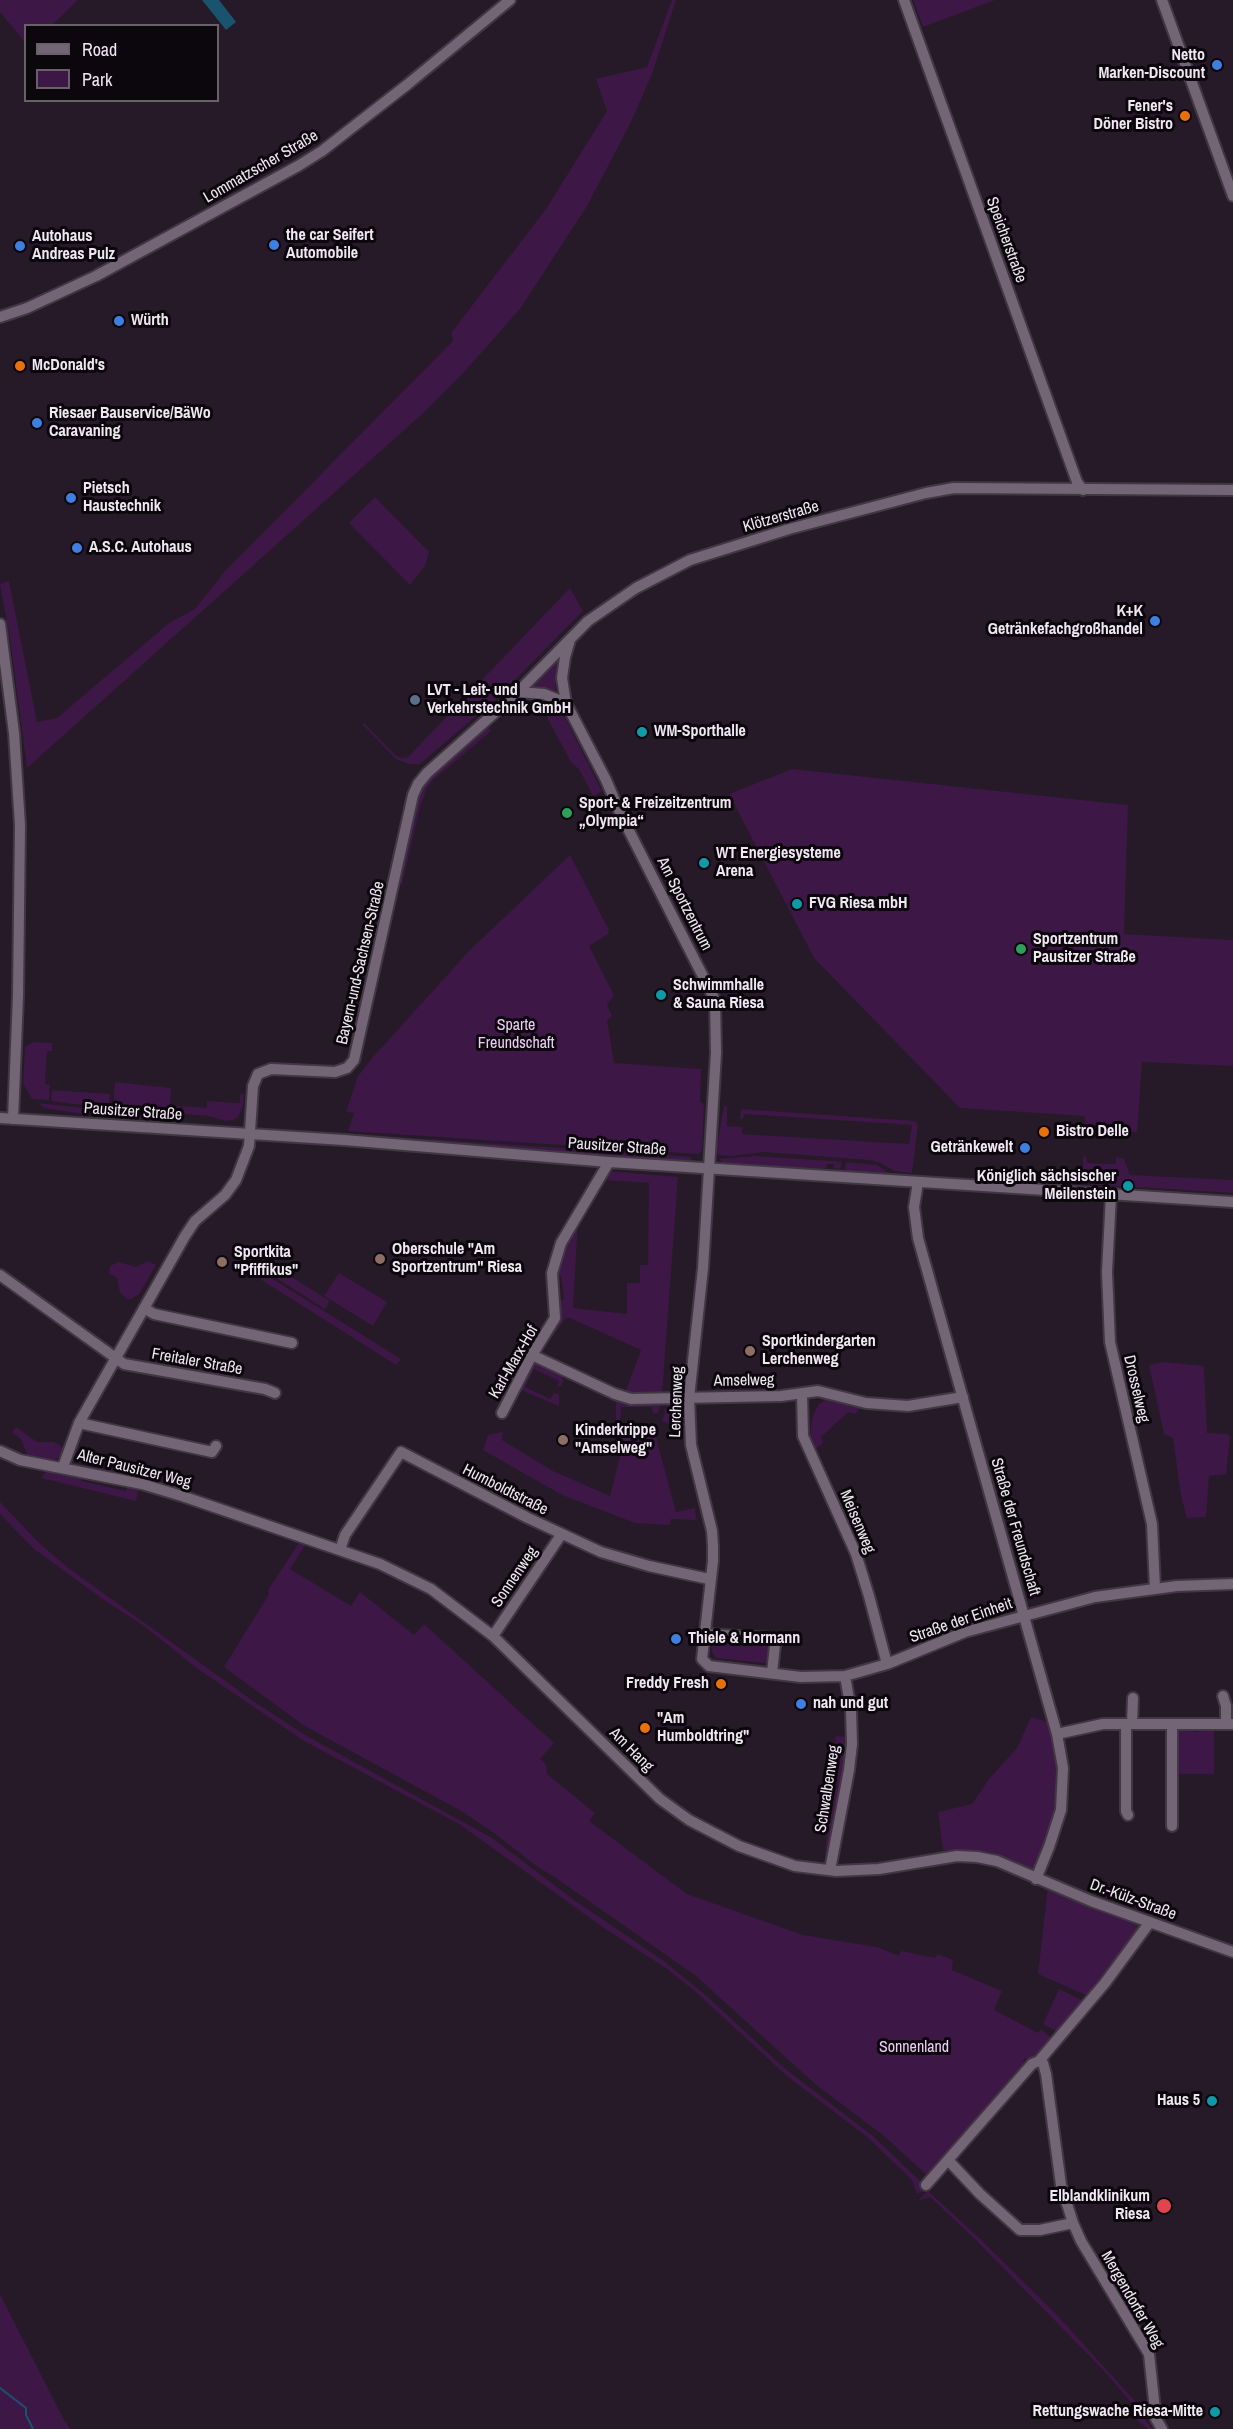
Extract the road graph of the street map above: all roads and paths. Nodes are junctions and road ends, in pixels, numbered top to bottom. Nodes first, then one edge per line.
1 (510, 0) edge
2 (904, 0) edge
3 (1175, 0) edge
4 (1163, 1) edge
5 (1233, 196) edge
6 (0, 317) edge
7 (1083, 490) junction
8 (1233, 490) edge
9 (0, 624) edge
10 (571, 637) junction
11 (518, 692) junction
12 (566, 703) junction
13 (418, 784) joint
14 (0, 1118) edge
15 (13, 1119) junction
16 (250, 1134) junction
17 (609, 1162) junction
18 (709, 1168) junction
19 (918, 1182) junction
20 (1111, 1195) junction
21 (1233, 1202) edge
22 (0, 1275) edge
23 (144, 1308) junction
24 (292, 1343) dead end
25 (532, 1355) junction
26 (116, 1357) junction
27 (275, 1393) dead end
28 (802, 1394) junction
29 (963, 1397) junction
30 (689, 1398) junction
31 (502, 1413) dead end
32 (79, 1423) junction
33 (216, 1446) dead end
34 (0, 1451) edge
35 (63, 1467) junction
36 (259, 1522) joint
37 (561, 1534) junction
38 (340, 1550) junction
39 (710, 1579) junction
40 (1233, 1584) edge
41 (1155, 1588) junction
42 (1024, 1616) junction
43 (706, 1634) junction
44 (492, 1636) junction
45 (702, 1659) joint
46 (886, 1665) junction
47 (768, 1673) junction
48 (845, 1676) junction
49 (1223, 1696) dead end
50 (1133, 1698) dead end
51 (1129, 1724) junction
52 (1172, 1724) junction
53 (1229, 1724) edge
54 (1057, 1734) junction
55 (1128, 1815) dead end
56 (1172, 1826) dead end
57 (830, 1870) junction
58 (1024, 1873) joint
59 (1036, 1879) junction
60 (1150, 1922) junction
61 (1233, 1952) edge
62 (1039, 2061) junction
63 (948, 2160) junction
64 (926, 2185) dead end
65 (1073, 2223) junction
66 (1162, 2429) edge

1 - 6 street, Lommatzscher Straße
2 - 7 street, Speicherstraße
3 - 4 street
4 - 5 street
7 - 8 street, Klötzerstraße
7 - 10 street, Klötzerstraße
9 - 15 street
10 - 11 street, Klötzerstraße
10 - 12 street, Am Sportzentrum
11 - 12 street
11 - 13 street, Klötzerstraße
12 - 18 street, Am Sportzentrum
13 - 16 street, Bayern-und-Sachsen-Straße
14 - 15 street, Pausitzer Straße
15 - 16 street, Pausitzer Straße
16 - 17 street, Pausitzer Straße
16 - 23 street
17 - 18 street, Pausitzer Straße
17 - 25 street, Karl-Marx-Hof
18 - 19 street, Pausitzer Straße
18 - 30 street, Lerchenweg
19 - 20 street, Pausitzer Straße
19 - 29 street, Straße der Freundschaft
20 - 21 street, Pausitzer Straße
20 - 41 street, Drosselweg
22 - 26 street, Freitaler Straße
23 - 24 street
23 - 26 street
25 - 30 street, Amselweg
25 - 31 street, Karl-Marx-Hof
26 - 27 street, Freitaler Straße
26 - 32 street
28 - 29 street, Amselweg
28 - 30 street, Amselweg
28 - 46 street, Meisenweg
29 - 42 street, Straße der Freundschaft
30 - 39 street, Lerchenweg
32 - 33 street
32 - 35 street
34 - 35 street, Alter Pausitzer Weg
35 - 36 street, Alter Pausitzer Weg
36 - 38 street, Am Hang
37 - 38 street, Humboldtstraße
37 - 39 street, Humboldtstraße
37 - 44 street, Sonnenweg
38 - 44 street, Am Hang
39 - 43 street, Lerchenweg
40 - 41 street, Straße der Einheit
41 - 42 street, Straße der Einheit
42 - 46 street, Straße der Einheit
42 - 54 street, Straße der Freundschaft
43 - 45 street, Lerchenweg
43 - 47 street
44 - 57 street, Am Hang
45 - 47 street, Straße der Einheit
46 - 48 street, Straße der Einheit
47 - 48 street, Straße der Einheit
48 - 57 street, Schwalbenweg
49 - 53 street
50 - 51 street
51 - 52 street
51 - 54 street
51 - 55 street
52 - 53 street
52 - 56 street
54 - 59 street, Straße der Freundschaft
57 - 58 street, Am Hang
58 - 59 street, Dr.-Külz-Straße
59 - 60 street, Dr.-Külz-Straße
60 - 61 street, Dr.-Külz-Straße
60 - 62 street
62 - 63 street
62 - 65 street, Mergendorfer Weg
63 - 64 street
63 - 65 street
65 - 66 street, Mergendorfer Weg

